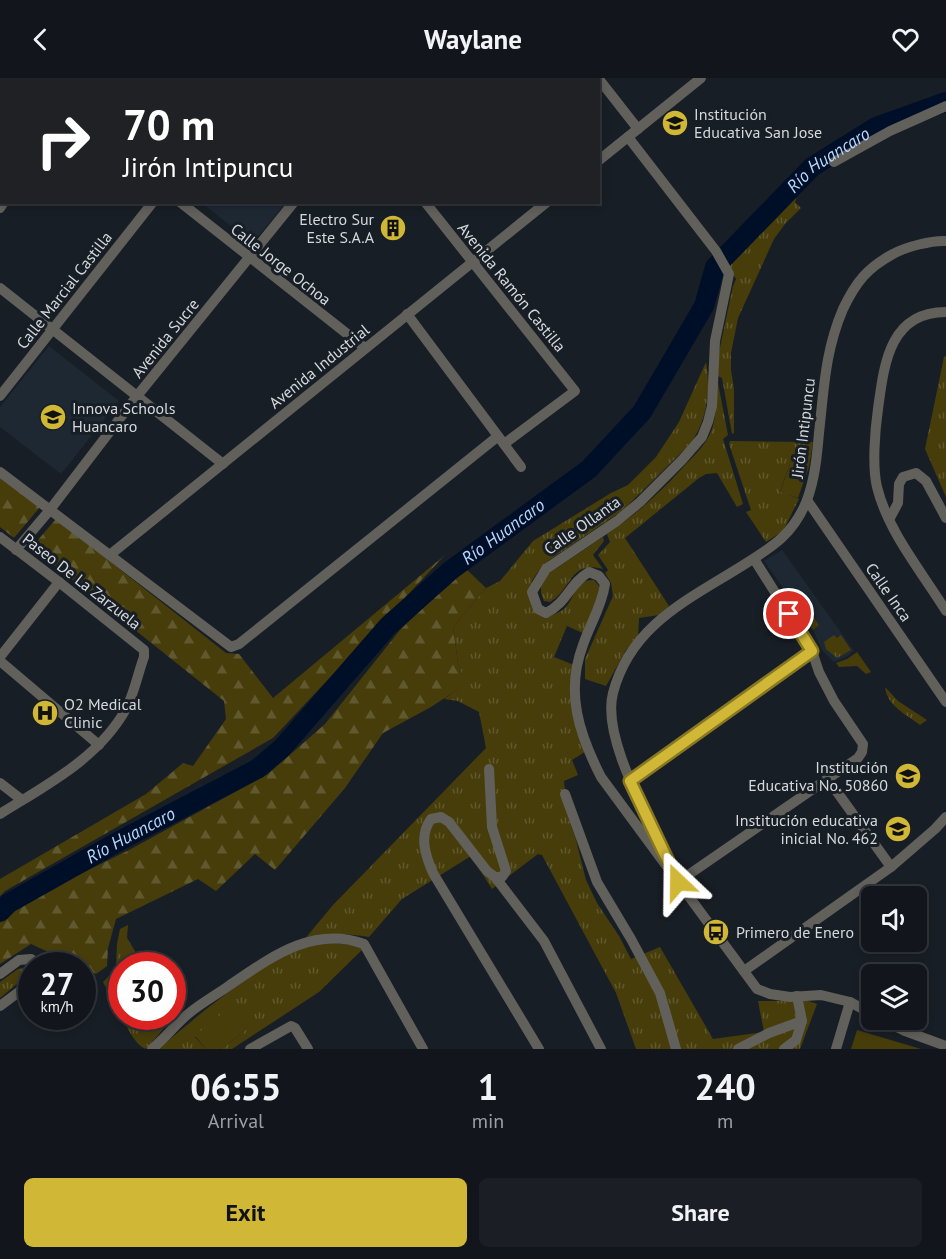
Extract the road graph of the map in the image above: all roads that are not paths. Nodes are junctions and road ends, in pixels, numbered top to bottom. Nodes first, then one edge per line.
1 (701, 78) edge
2 (600, 81) edge
3 (946, 105) edge
4 (638, 129) junction
5 (628, 137) junction
6 (600, 159) edge
7 (834, 162) dead end
8 (151, 204) edge
9 (182, 204) edge
10 (292, 204) edge
11 (427, 204) edge
12 (544, 204) edge
13 (946, 241) edge
14 (248, 257) junction
15 (472, 262) junction
16 (0, 288) edge
17 (946, 312) edge
18 (407, 314) junction
19 (52, 329) junction
20 (365, 348) junction
21 (0, 396) edge
22 (137, 396) junction
23 (501, 441) junction
24 (223, 464) junction
25 (521, 467) dead end
26 (0, 472) edge
27 (807, 500) junction
28 (49, 510) junction
29 (890, 518) junction
30 (946, 518) edge
31 (0, 537) edge
32 (16, 550) junction
33 (111, 554) junction
34 (754, 559) junction
35 (59, 582) junction
36 (946, 611) edge
37 (812, 651) junction
38 (0, 659) edge
39 (946, 702) edge
40 (99, 745) junction
41 (489, 769) dead end
42 (827, 778) junction
43 (630, 781) junction
44 (0, 783) edge
45 (565, 794) dead end
46 (22, 800) junction
47 (0, 814) edge
48 (946, 817) edge
49 (891, 867) junction
50 (495, 877) junction
51 (678, 882) junction
52 (18, 961) edge
53 (744, 971) junction
54 (0, 974) edge
55 (18, 992) edge
56 (797, 996) junction
57 (850, 1002) junction
58 (0, 1006) edge
59 (861, 1008) edge
60 (802, 1021) junction
61 (901, 1030) edge
62 (946, 1046) edge
63 (152, 1049) edge
64 (250, 1049) edge
65 (308, 1049) edge
66 (423, 1049) edge
67 (539, 1049) edge
68 (602, 1049) edge
69 (676, 1049) edge
70 (738, 1049) edge
71 (784, 1049) edge
72 (836, 1049) edge

1 - 4 street
2 - 4 street
3 - 7 street
4 - 5 street
5 - 6 street
5 - 51 street, Calle Ollanta
8 - 19 street, Calle Marcial Castilla
9 - 14 street, Calle Jorge Ochoa
10 - 14 street, Avenida Sucre
11 - 15 street, Avenida Ramón Castilla
12 - 15 street, Avenida Industrial
13 - 27 street, Jirón Intipuncu
14 - 20 street, Calle Jorge Ochoa
14 - 22 street, Avenida Sucre
15 - 18 street, Avenida Industrial
15 - 23 street, Avenida Ramón Castilla
16 - 19 street
17 - 29 street
18 - 20 street, Avenida Industrial
18 - 23 street
19 - 21 street, Calle Marcial Castilla
19 - 22 street
20 - 24 street, Avenida Industrial
22 - 24 street
22 - 28 street, Avenida Sucre
23 - 25 street
23 - 33 street
24 - 33 street, Avenida Industrial
26 - 28 street
27 - 34 street, Jirón Intipuncu
27 - 39 street, Calle Inca
28 - 32 street, Avenida Sucre
28 - 33 street
29 - 30 street
29 - 36 street
31 - 32 street, Paseo De La Zarzuela
32 - 35 street, Paseo De La Zarzuela
34 - 37 street
34 - 43 street, Jirón Intipuncu
35 - 38 street
35 - 40 street, Paseo De La Zarzuela
37 - 42 street
37 - 43 street
38 - 40 street
40 - 46 street
41 - 50 street
42 - 49 street
42 - 51 street
43 - 51 street, Jirón Intipuncu
44 - 46 street
45 - 69 street
46 - 47 street
48 - 49 street
49 - 53 street
50 - 67 street
50 - 68 street
51 - 53 street, Calle Ollanta
52 - 54 street
53 - 56 street, Calle Ollanta
55 - 58 street
56 - 57 street, Calle Ollanta
56 - 60 street
57 - 59 street, Calle Ollanta
57 - 72 street
60 - 70 street
60 - 71 street
61 - 62 street
63 - 66 street
64 - 65 street

